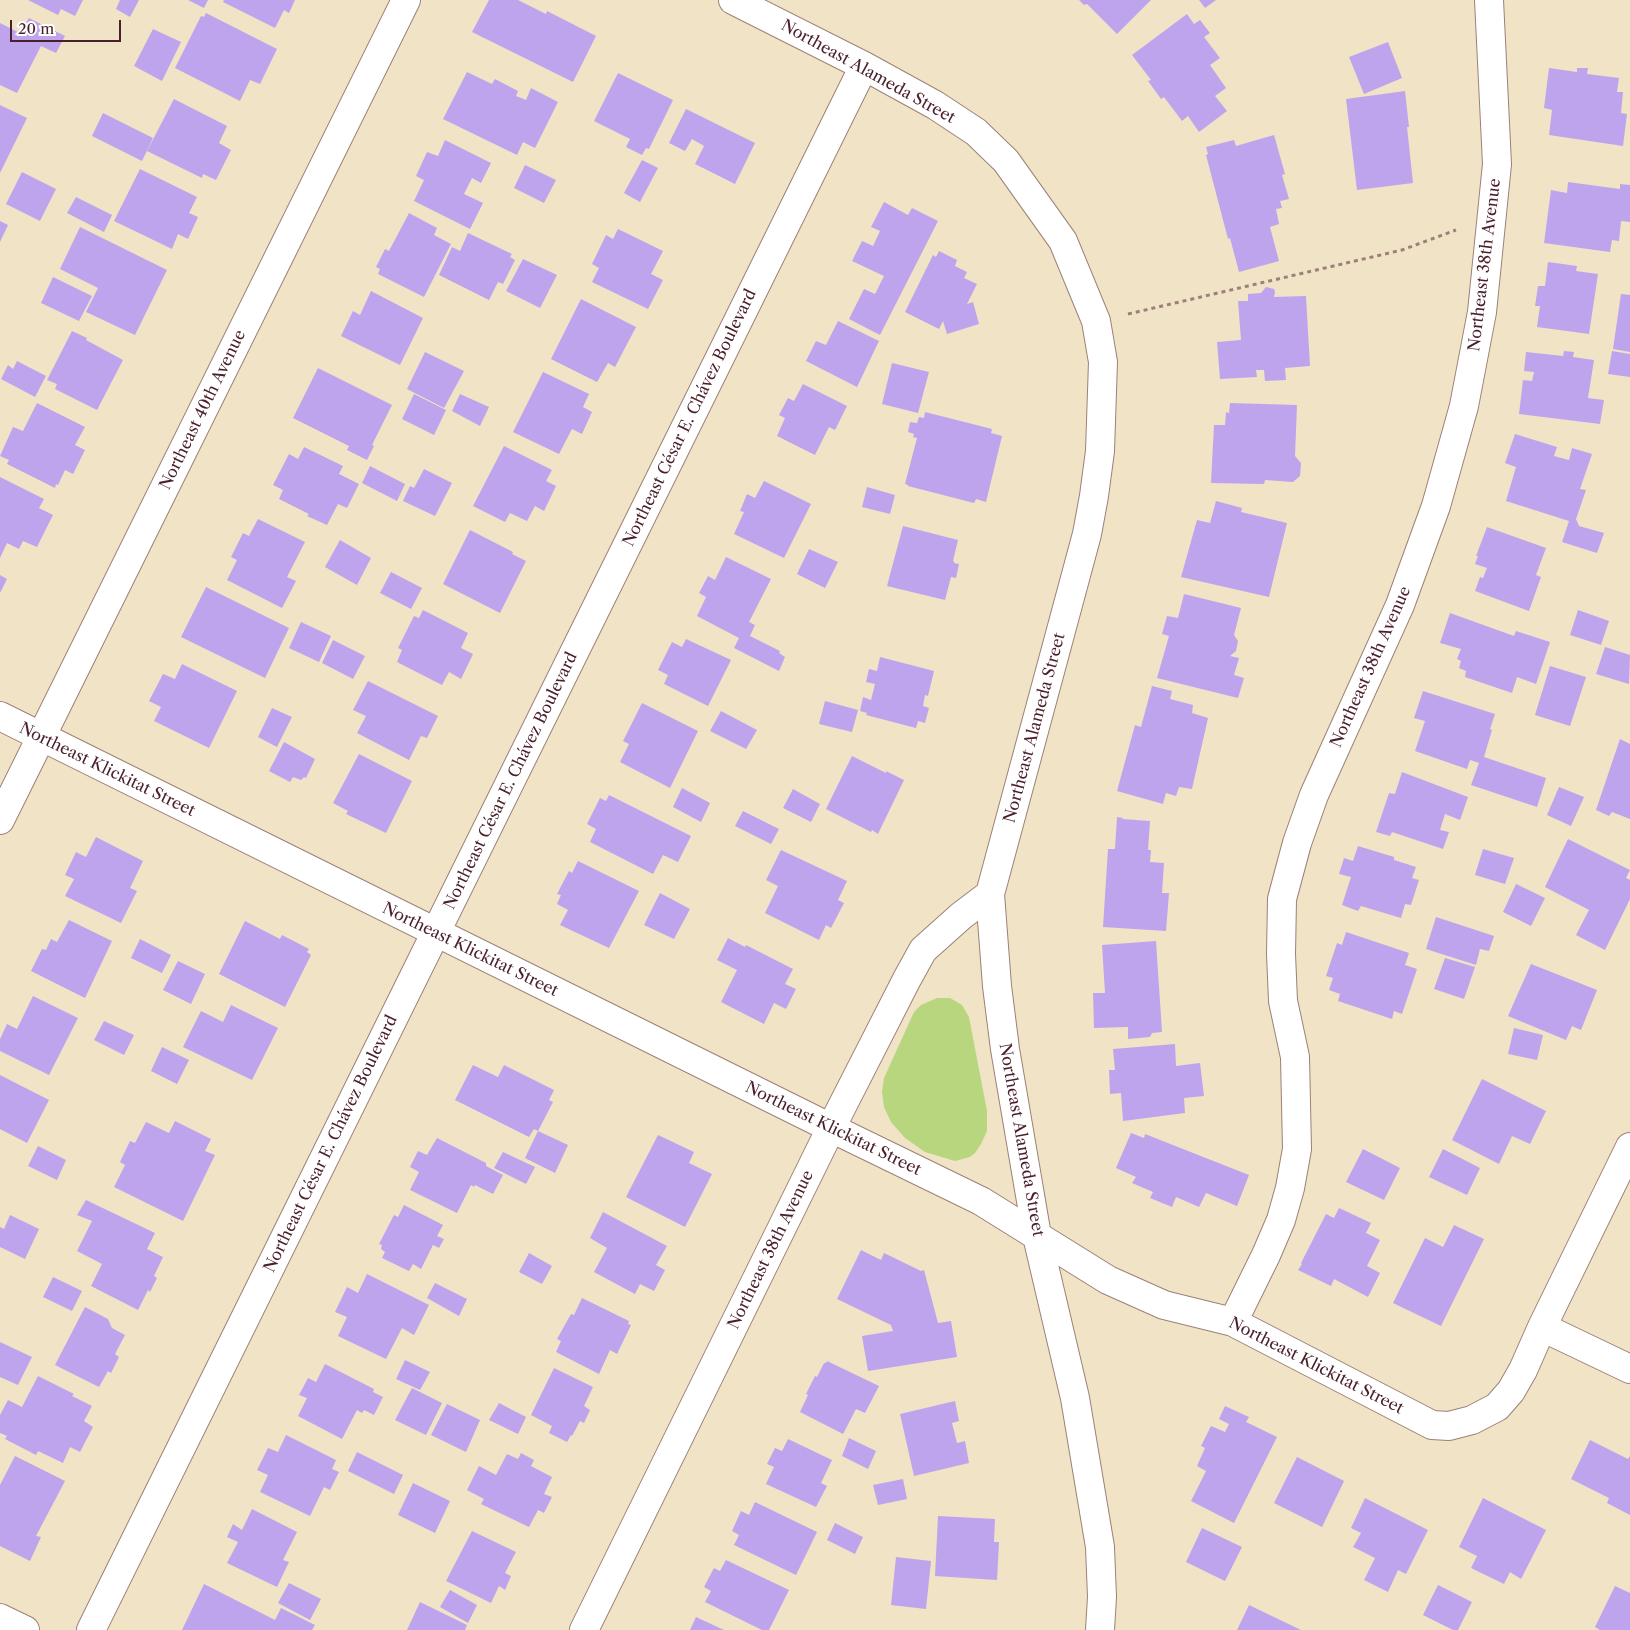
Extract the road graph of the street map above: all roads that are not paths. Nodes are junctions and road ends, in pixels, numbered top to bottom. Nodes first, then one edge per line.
1 (406, 0) edge
2 (733, 0) edge
3 (1489, 0) edge
4 (864, 66) junction
5 (0, 716) edge
6 (41, 737) junction
7 (0, 820) edge
8 (990, 894) junction
9 (435, 933) junction
10 (831, 1128) junction
11 (1630, 1147) edge
12 (1037, 1236) junction
13 (1232, 1322) junction
14 (1542, 1326) junction
15 (1630, 1369) edge
16 (0, 1618) edge
17 (25, 1630) edge
18 (91, 1630) edge
19 (584, 1630) edge
20 (1100, 1630) edge

1 - 6 street, Northeast 40th Avenue
2 - 4 street, Northeast Alameda Street
3 - 13 street, Northeast 38th Avenue
4 - 8 street, Northeast Alameda Street
4 - 9 street, Northeast César E. Chávez Boulevard
5 - 6 street, Northeast Klickitat Street
6 - 7 street, Northeast 40th Avenue
6 - 9 street, Northeast Klickitat Street
8 - 10 street, Northeast 38th Avenue
8 - 12 street, Northeast Alameda Street
9 - 10 street, Northeast Klickitat Street
9 - 18 street, Northeast César E. Chávez Boulevard
10 - 12 street, Northeast Klickitat Street
10 - 19 street, Northeast 38th Avenue
11 - 14 street, Northeast Klickitat Street
12 - 13 street, Northeast Klickitat Street
12 - 20 street, Northeast Alameda Street
13 - 14 street, Northeast Klickitat Street
14 - 15 street
16 - 17 street

